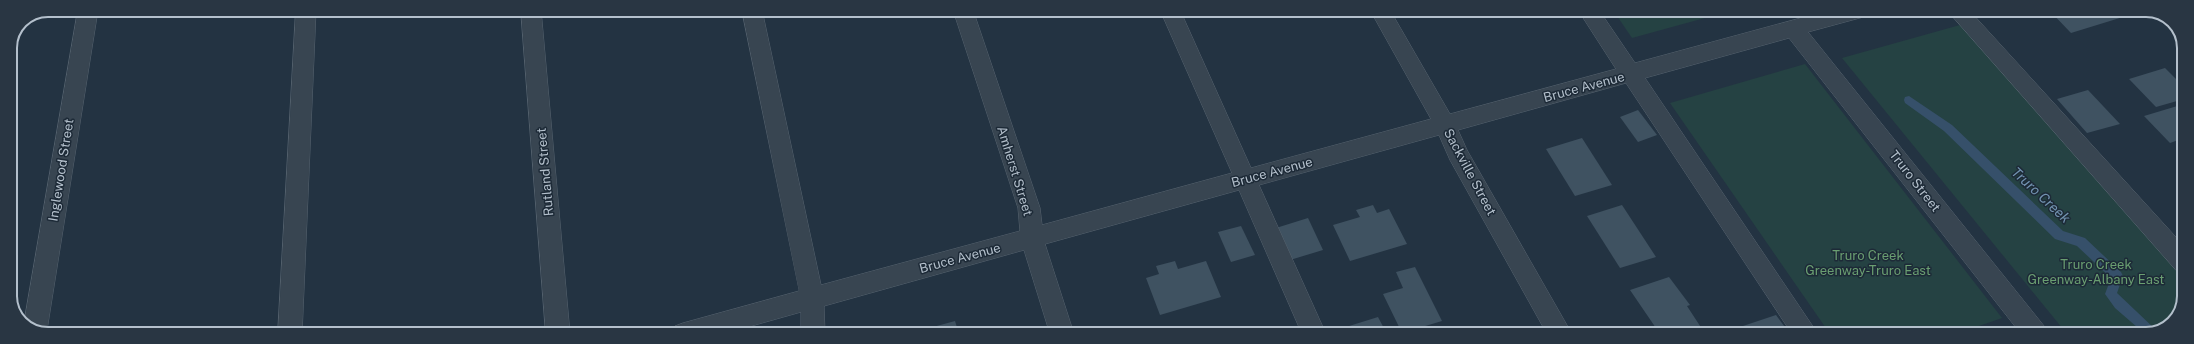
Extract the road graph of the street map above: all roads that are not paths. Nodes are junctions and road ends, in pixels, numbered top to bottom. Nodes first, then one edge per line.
1 (87, 17) edge
2 (306, 17) edge
3 (532, 17) edge
4 (753, 17) edge
5 (965, 17) edge
6 (1173, 17) edge
7 (1384, 17) edge
8 (1592, 17) edge
9 (1836, 17) edge
10 (1963, 17) edge
11 (1794, 29) junction
12 (1629, 74) junction
13 (1445, 124) junction
14 (1245, 179) junction
15 (1032, 238) junction
16 (2177, 255) edge
17 (812, 298) junction
18 (36, 325) edge
19 (290, 327) edge
20 (557, 327) edge
21 (708, 327) edge
22 (813, 327) edge
23 (1060, 327) edge
24 (1311, 327) edge
25 (1556, 327) edge
26 (1801, 327) edge
27 (2030, 327) edge

1 - 18 street, Inglewood Street
2 - 19 street
3 - 20 street, Rutland Street
4 - 17 street
5 - 15 street, Amherst Street
6 - 14 street
7 - 13 street, Sackville Street
8 - 12 street
9 - 11 street, Bruce Avenue
10 - 16 street
11 - 12 street, Bruce Avenue
11 - 27 street, Truro Street
12 - 13 street, Bruce Avenue
12 - 26 street
13 - 14 street, Bruce Avenue
13 - 25 street, Sackville Street
14 - 15 street, Bruce Avenue
14 - 24 street
15 - 17 street, Bruce Avenue
15 - 23 street, Amherst Street
17 - 21 street, Bruce Avenue
17 - 22 street

